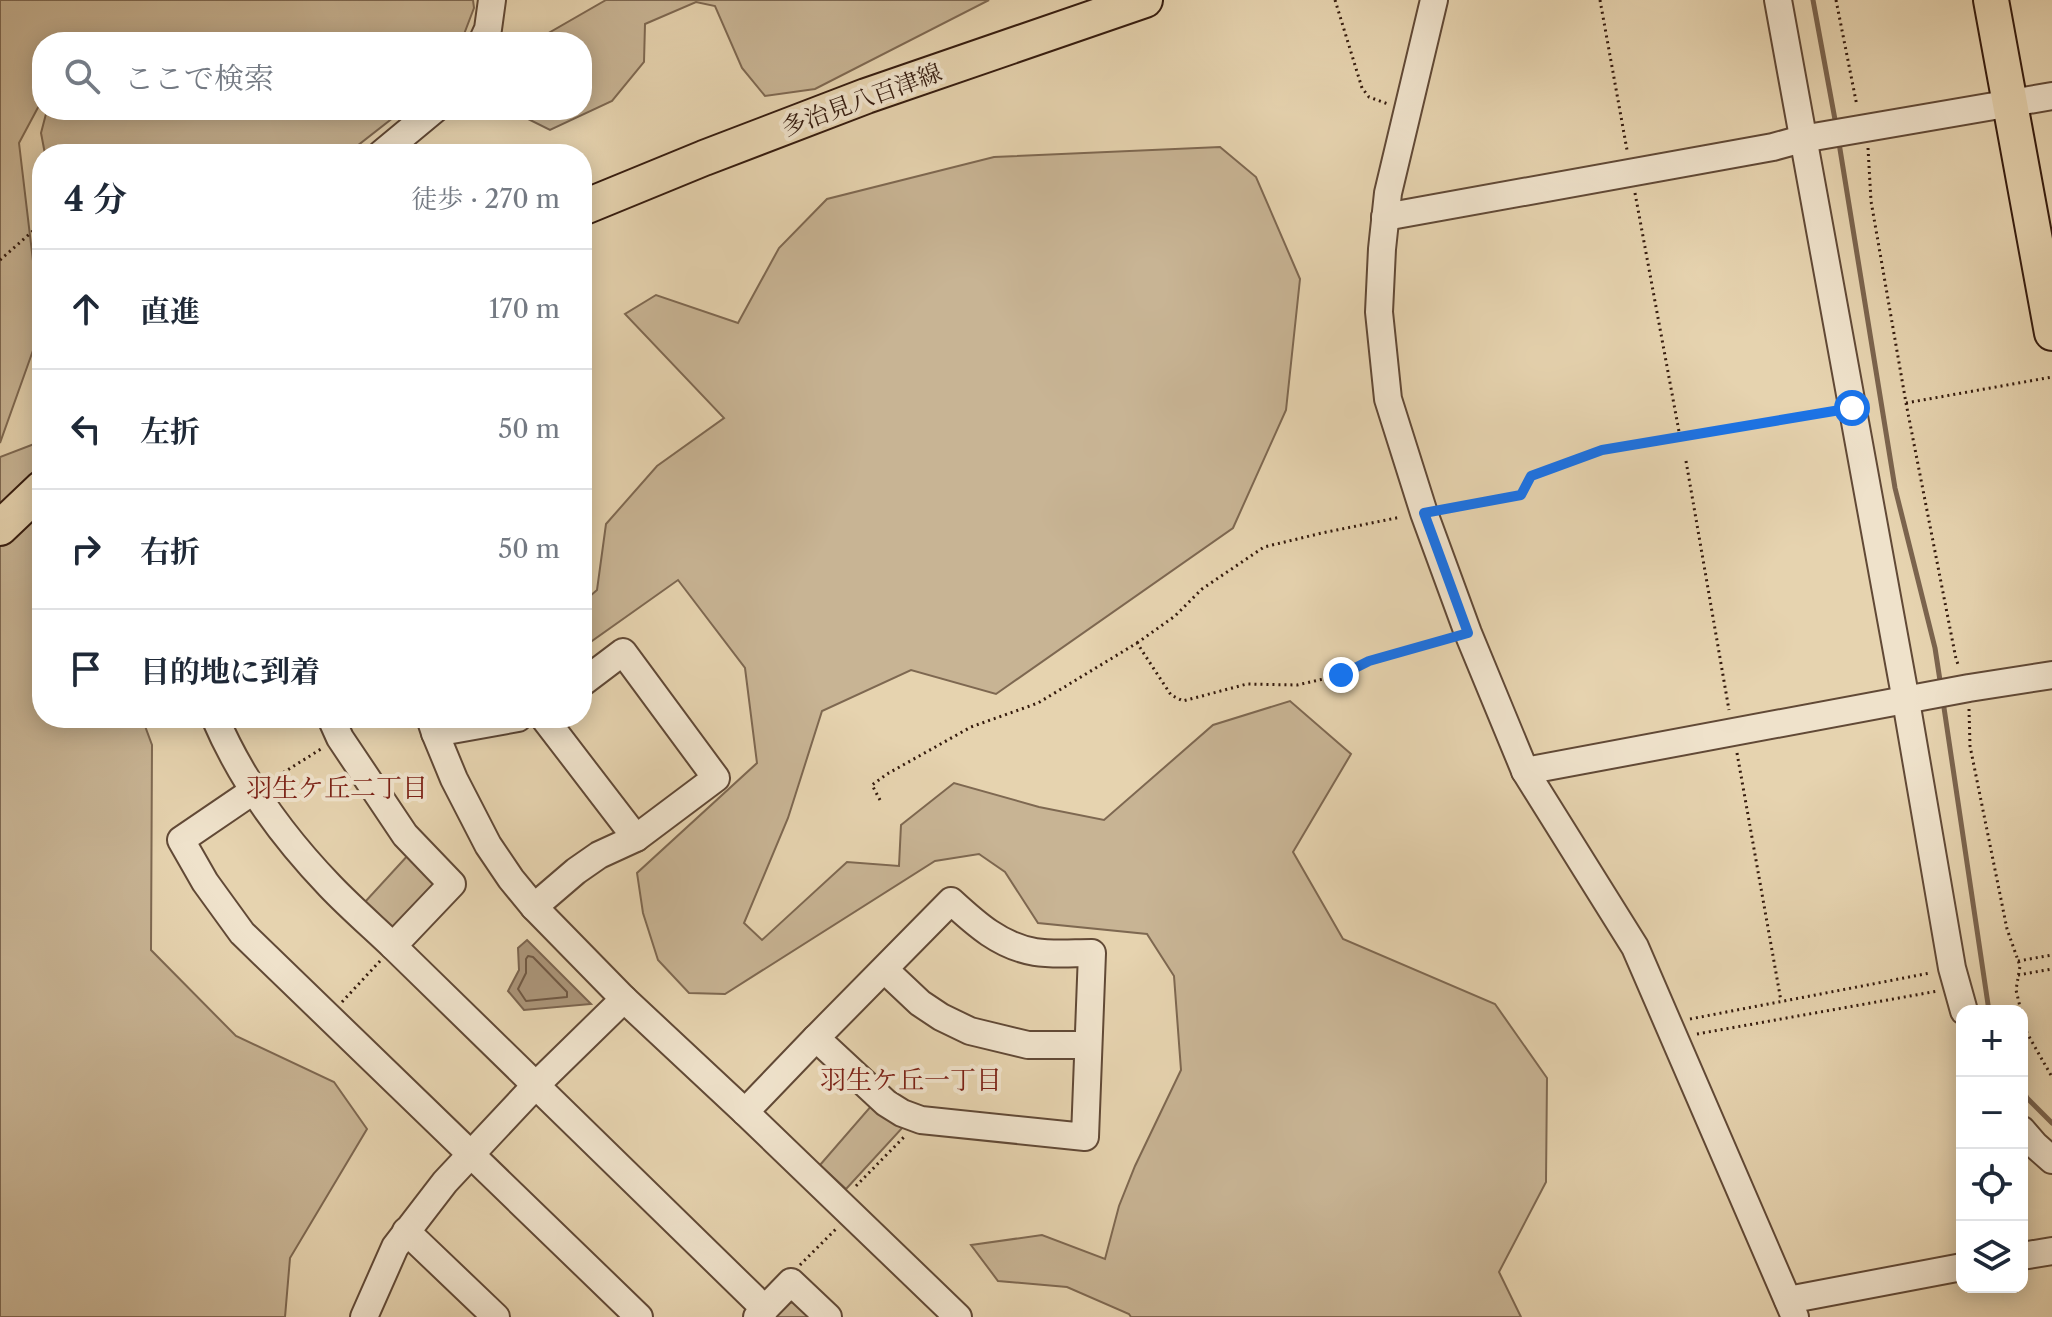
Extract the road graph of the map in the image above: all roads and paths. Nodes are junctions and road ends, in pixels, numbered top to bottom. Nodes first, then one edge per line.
1 (492, 0) edge
2 (1145, 0) edge
3 (1335, 0) edge
4 (1434, 0) edge
5 (1600, 0) edge
6 (1778, 0) edge
7 (1836, 0) edge
8 (1991, 0) edge
9 (487, 32) edge
10 (2052, 96) edge
11 (2010, 104) junction
12 (1408, 112) junction
13 (422, 120) edge
14 (1836, 133) junction
15 (393, 144) edge
16 (1632, 172) junction
17 (592, 204) edge
18 (1385, 217) junction
19 (32, 232) edge
20 (0, 260) edge
21 (2052, 333) edge
22 (2052, 377) edge
23 (1906, 403) junction
24 (1852, 408) junction
25 (1680, 437) junction
26 (32, 498) edge
27 (1424, 513) junction
28 (0, 528) edge
29 (1468, 633) junction
30 (1137, 643) junction
31 (592, 675) edge
32 (2052, 675) edge
33 (1940, 694) junction
34 (220, 728) edge
35 (336, 728) edge
36 (433, 728) edge
37 (552, 728) edge
38 (1525, 771) junction
39 (253, 791) junction
40 (880, 800) dead end
41 (636, 838) junction
42 (534, 907) junction
43 (393, 946) junction
44 (2052, 955) edge
45 (2018, 961) junction
46 (2052, 969) edge
47 (885, 970) junction
48 (2018, 975) junction
49 (1958, 989) edge
50 (624, 999) junction
51 (2020, 1005) edge
52 (328, 1017) junction
53 (1671, 1033) junction
54 (2028, 1035) edge
55 (816, 1038) junction
56 (1088, 1045) junction
57 (2052, 1077) edge
58 (535, 1086) junction
59 (745, 1112) junction
60 (921, 1120) junction
61 (2028, 1137) edge
62 (470, 1155) junction
63 (2052, 1160) edge
64 (845, 1209) junction
65 (406, 1231) junction
66 (2052, 1251) edge
67 (2028, 1255) edge
68 (1956, 1268) edge
69 (791, 1282) junction
70 (1792, 1309) edge
71 (761, 1313) edge
72 (364, 1317) edge
73 (496, 1317) edge
74 (639, 1317) edge
75 (828, 1317) edge
76 (958, 1317) edge

1 - 9 street
2 - 17 main road, 多治見八百津線
3 - 12 path
4 - 12 street
5 - 16 path
6 - 14 street
7 - 14 path
8 - 11 main road
10 - 11 street
11 - 14 street
11 - 21 main road
12 - 18 street
13 - 15 street
14 - 16 street
14 - 23 path
14 - 24 street
16 - 18 street
16 - 25 path
18 - 27 street
19 - 20 path
22 - 23 path
23 - 33 path
24 - 25 path
24 - 33 street
25 - 27 path
26 - 28 main road
27 - 29 street
27 - 30 path
29 - 30 path
29 - 38 street
30 - 40 path
31 - 41 street
32 - 33 street
33 - 38 street
33 - 45 path
33 - 49 street
34 - 39 street
35 - 39 path
35 - 43 street
36 - 42 street
37 - 41 street
38 - 53 street
39 - 43 street
39 - 52 street
41 - 42 street
42 - 50 street
43 - 52 path
43 - 58 street
44 - 45 path
45 - 48 path
46 - 48 path
47 - 55 street
47 - 56 street
47 - 56 street
48 - 51 path
49 - 53 path
49 - 53 path
50 - 58 street
50 - 59 street
52 - 62 street
53 - 70 street
54 - 57 path
55 - 59 street
55 - 60 street
56 - 60 street
58 - 62 street
58 - 71 street
59 - 64 street
60 - 64 path
61 - 63 street
62 - 65 street
62 - 74 street
64 - 69 path
64 - 76 street
65 - 72 street
65 - 73 street
66 - 67 street
68 - 70 street
69 - 71 street
69 - 75 street

